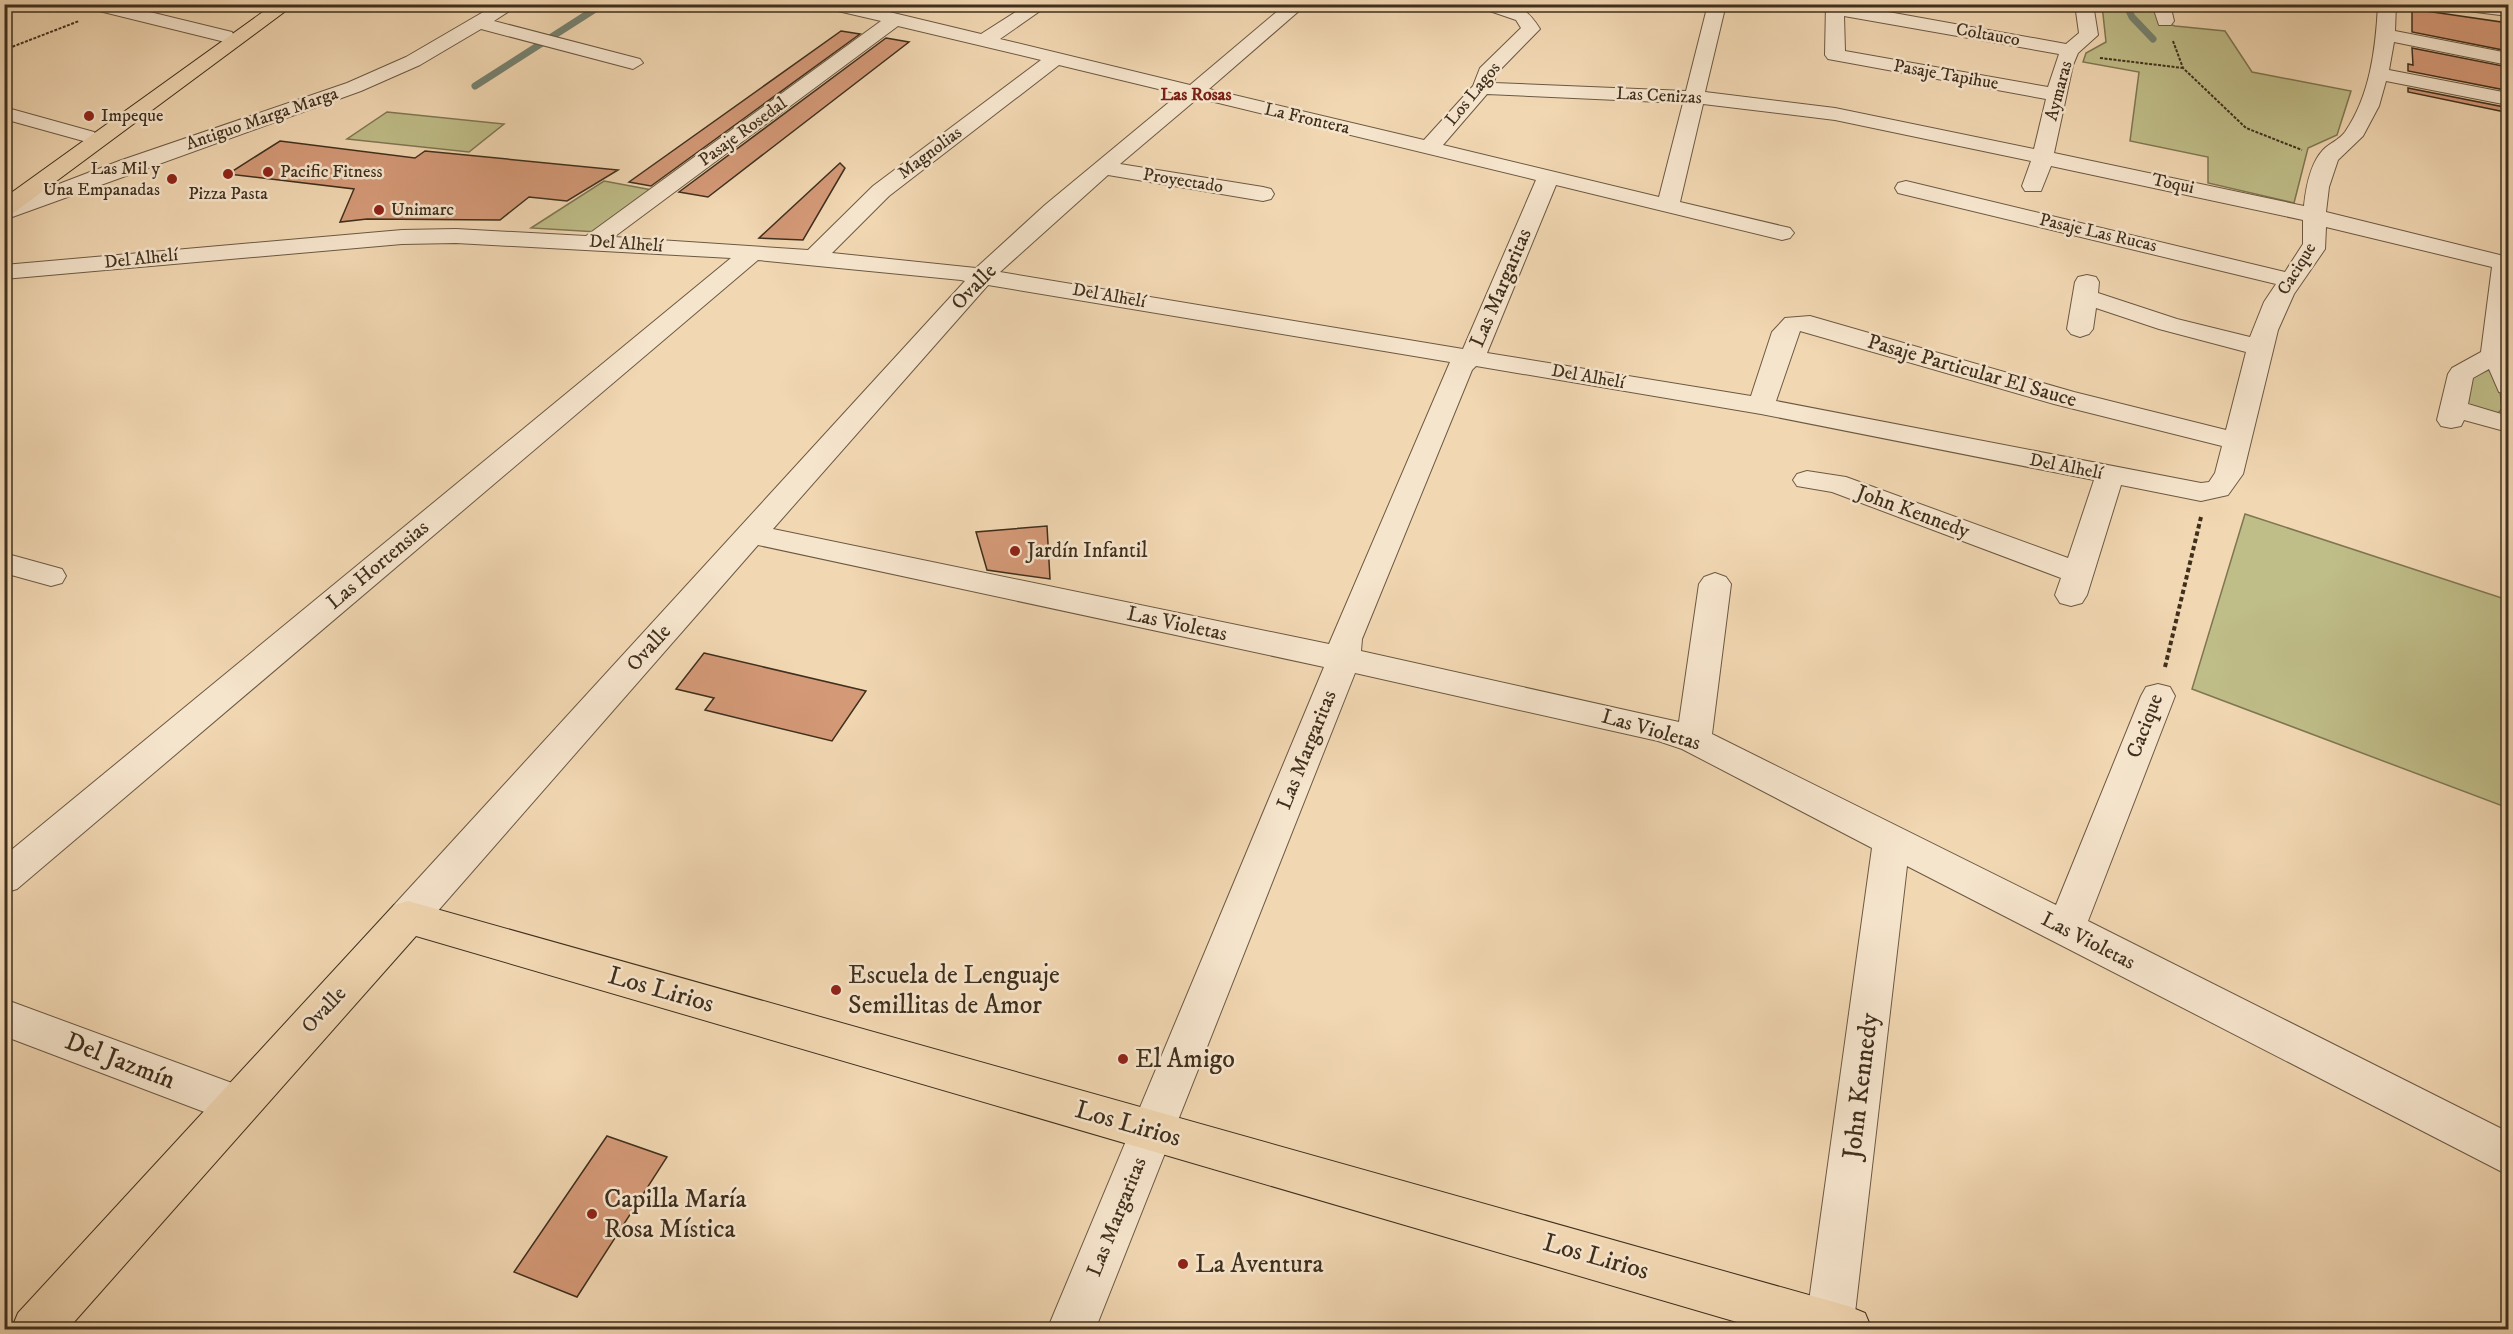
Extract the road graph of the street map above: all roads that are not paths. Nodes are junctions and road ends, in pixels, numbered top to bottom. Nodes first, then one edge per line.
1 (13, 4) edge
2 (93, 4) edge
3 (154, 4) edge
4 (268, 4) edge
5 (286, 4) edge
6 (511, 4) edge
7 (831, 4) edge
8 (1041, 4) edge
9 (1298, 4) edge
10 (1487, 4) edge
11 (1717, 4) edge
12 (2085, 4) edge
13 (2387, 4) edge
14 (2452, 4) edge
15 (1835, 7) edge
16 (4, 8) edge
17 (2508, 11) edge
18 (131, 13) junction
19 (893, 21) junction
20 (479, 23) junction
21 (2386, 35) junction
22 (225, 36) junction
23 (982, 42) junction
24 (2070, 52) junction
25 (1056, 58) junction
26 (2508, 59) edge
27 (633, 63) dead end
28 (2379, 74) junction
29 (1482, 88) junction
30 (1193, 91) junction
31 (2057, 96) junction
32 (1695, 97) junction
33 (2508, 99) edge
34 (4, 113) edge
35 (1834, 114) joint
36 (87, 136) junction
37 (1429, 148) junction
38 (2043, 157) junction
39 (1103, 168) junction
40 (1548, 177) junction
41 (2033, 186) dead end
42 (1906, 188) dead end
43 (1263, 194) dead end
44 (4, 196) edge
45 (1668, 205) junction
46 (4, 211) edge
47 (2314, 216) junction
48 (1782, 232) dead end
49 (593, 242) junction
50 (753, 252) junction
51 (813, 259) junction
52 (2507, 263) edge
53 (4, 272) edge
54 (983, 275) junction
55 (2290, 280) junction
56 (2084, 306) dead end
57 (2258, 347) junction
58 (2493, 356) junction
59 (1472, 357) junction
60 (2508, 386) edge
61 (1761, 406) junction
62 (2508, 424) edge
63 (2238, 442) junction
64 (2110, 475) junction
65 (1807, 480) dead end
66 (2201, 504) joint
67 (751, 534) junction
68 (2091, 540) junction
69 (2019, 550) junction
70 (4, 563) edge
71 (51, 576) dead end
72 (1715, 584) dead end
73 (1344, 659) junction
74 (2158, 696) road end
75 (1694, 740) junction
76 (1891, 842) junction
77 (4, 878) edge
78 (408, 917) junction
79 (2065, 930) junction
80 (4, 1017) edge
81 (236, 1104) junction
82 (1152, 1132) junction
83 (2508, 1154) edge
84 (1836, 1327) edge
85 (35, 1329) edge
86 (1071, 1329) edge

1 - 16 street
2 - 18 street
3 - 18 street
4 - 22 main road
5 - 46 main road
6 - 20 street, Antiguo Marga Marga
7 - 19 street, La Frontera
8 - 23 street
9 - 30 street, Ovalle
10 - 29 street, Los Lagos
11 - 32 street
12 - 24 street, Aymaras
13 - 21 street
14 - 17 street
15 - 24 street, Coltauco
15 - 31 street, Pasaje Tapihue
18 - 22 street
19 - 23 street, La Frontera
19 - 49 street, Pasaje Rosedal
20 - 27 street
20 - 46 street, Antiguo Marga Marga
21 - 26 street
21 - 28 street
22 - 36 main road
23 - 25 street, La Frontera
24 - 31 street, Aymaras
25 - 30 street, La Frontera
25 - 51 street, Magnolias
28 - 33 street
28 - 47 street, Cacique
29 - 32 street, Las Cenizas
29 - 37 street, Los Lagos
30 - 37 street, La Frontera
30 - 39 street, Ovalle
31 - 38 street, Aymaras
32 - 35 street, Las Cenizas
32 - 45 street
34 - 36 street
35 - 38 street, Toqui
36 - 44 main road
37 - 40 street, La Frontera
38 - 41 street, Aymaras
38 - 47 street, Toqui
39 - 43 street, Proyectado
39 - 54 street, Ovalle
40 - 45 street, La Frontera
40 - 59 street, Las Margaritas
42 - 55 street, Pasaje Las Rucas
45 - 48 street, La Frontera
47 - 52 street, Toqui
47 - 55 street, Cacique
49 - 50 street, Del Alhelí
49 - 53 street, Del Alhelí
50 - 51 street, Del Alhelí
50 - 77 street, Las Hortensias
51 - 54 street, Del Alhelí
52 - 58 street
54 - 59 street, Del Alhelí
54 - 67 street, Ovalle
55 - 57 street, Cacique
56 - 57 street
57 - 63 street, Cacique
58 - 60 street
58 - 62 street
59 - 61 street, Del Alhelí
59 - 73 street, Las Margaritas
61 - 63 street, Pasaje Particular El Sauce
61 - 64 street, Del Alhelí
63 - 66 street, Cacique
64 - 66 street, Del Alhelí
64 - 68 street, John Kennedy
65 - 69 street, John Kennedy
67 - 73 street, Las Violetas
67 - 78 street, Ovalle
68 - 69 street, John Kennedy
68 - 69 street, John Kennedy
70 - 71 street
72 - 75 street
73 - 75 street, Las Violetas
73 - 82 street, Las Margaritas
74 - 79 street, Cacique
75 - 76 street, Las Violetas
76 - 79 street, Las Violetas
76 - 84 street, John Kennedy
78 - 81 main road, Ovalle
78 - 82 main road, Los Lirios
79 - 83 street, Las Violetas
80 - 81 street, Del Jazmín
81 - 85 main road, Ovalle
82 - 84 main road, Los Lirios
82 - 86 street, Las Margaritas

